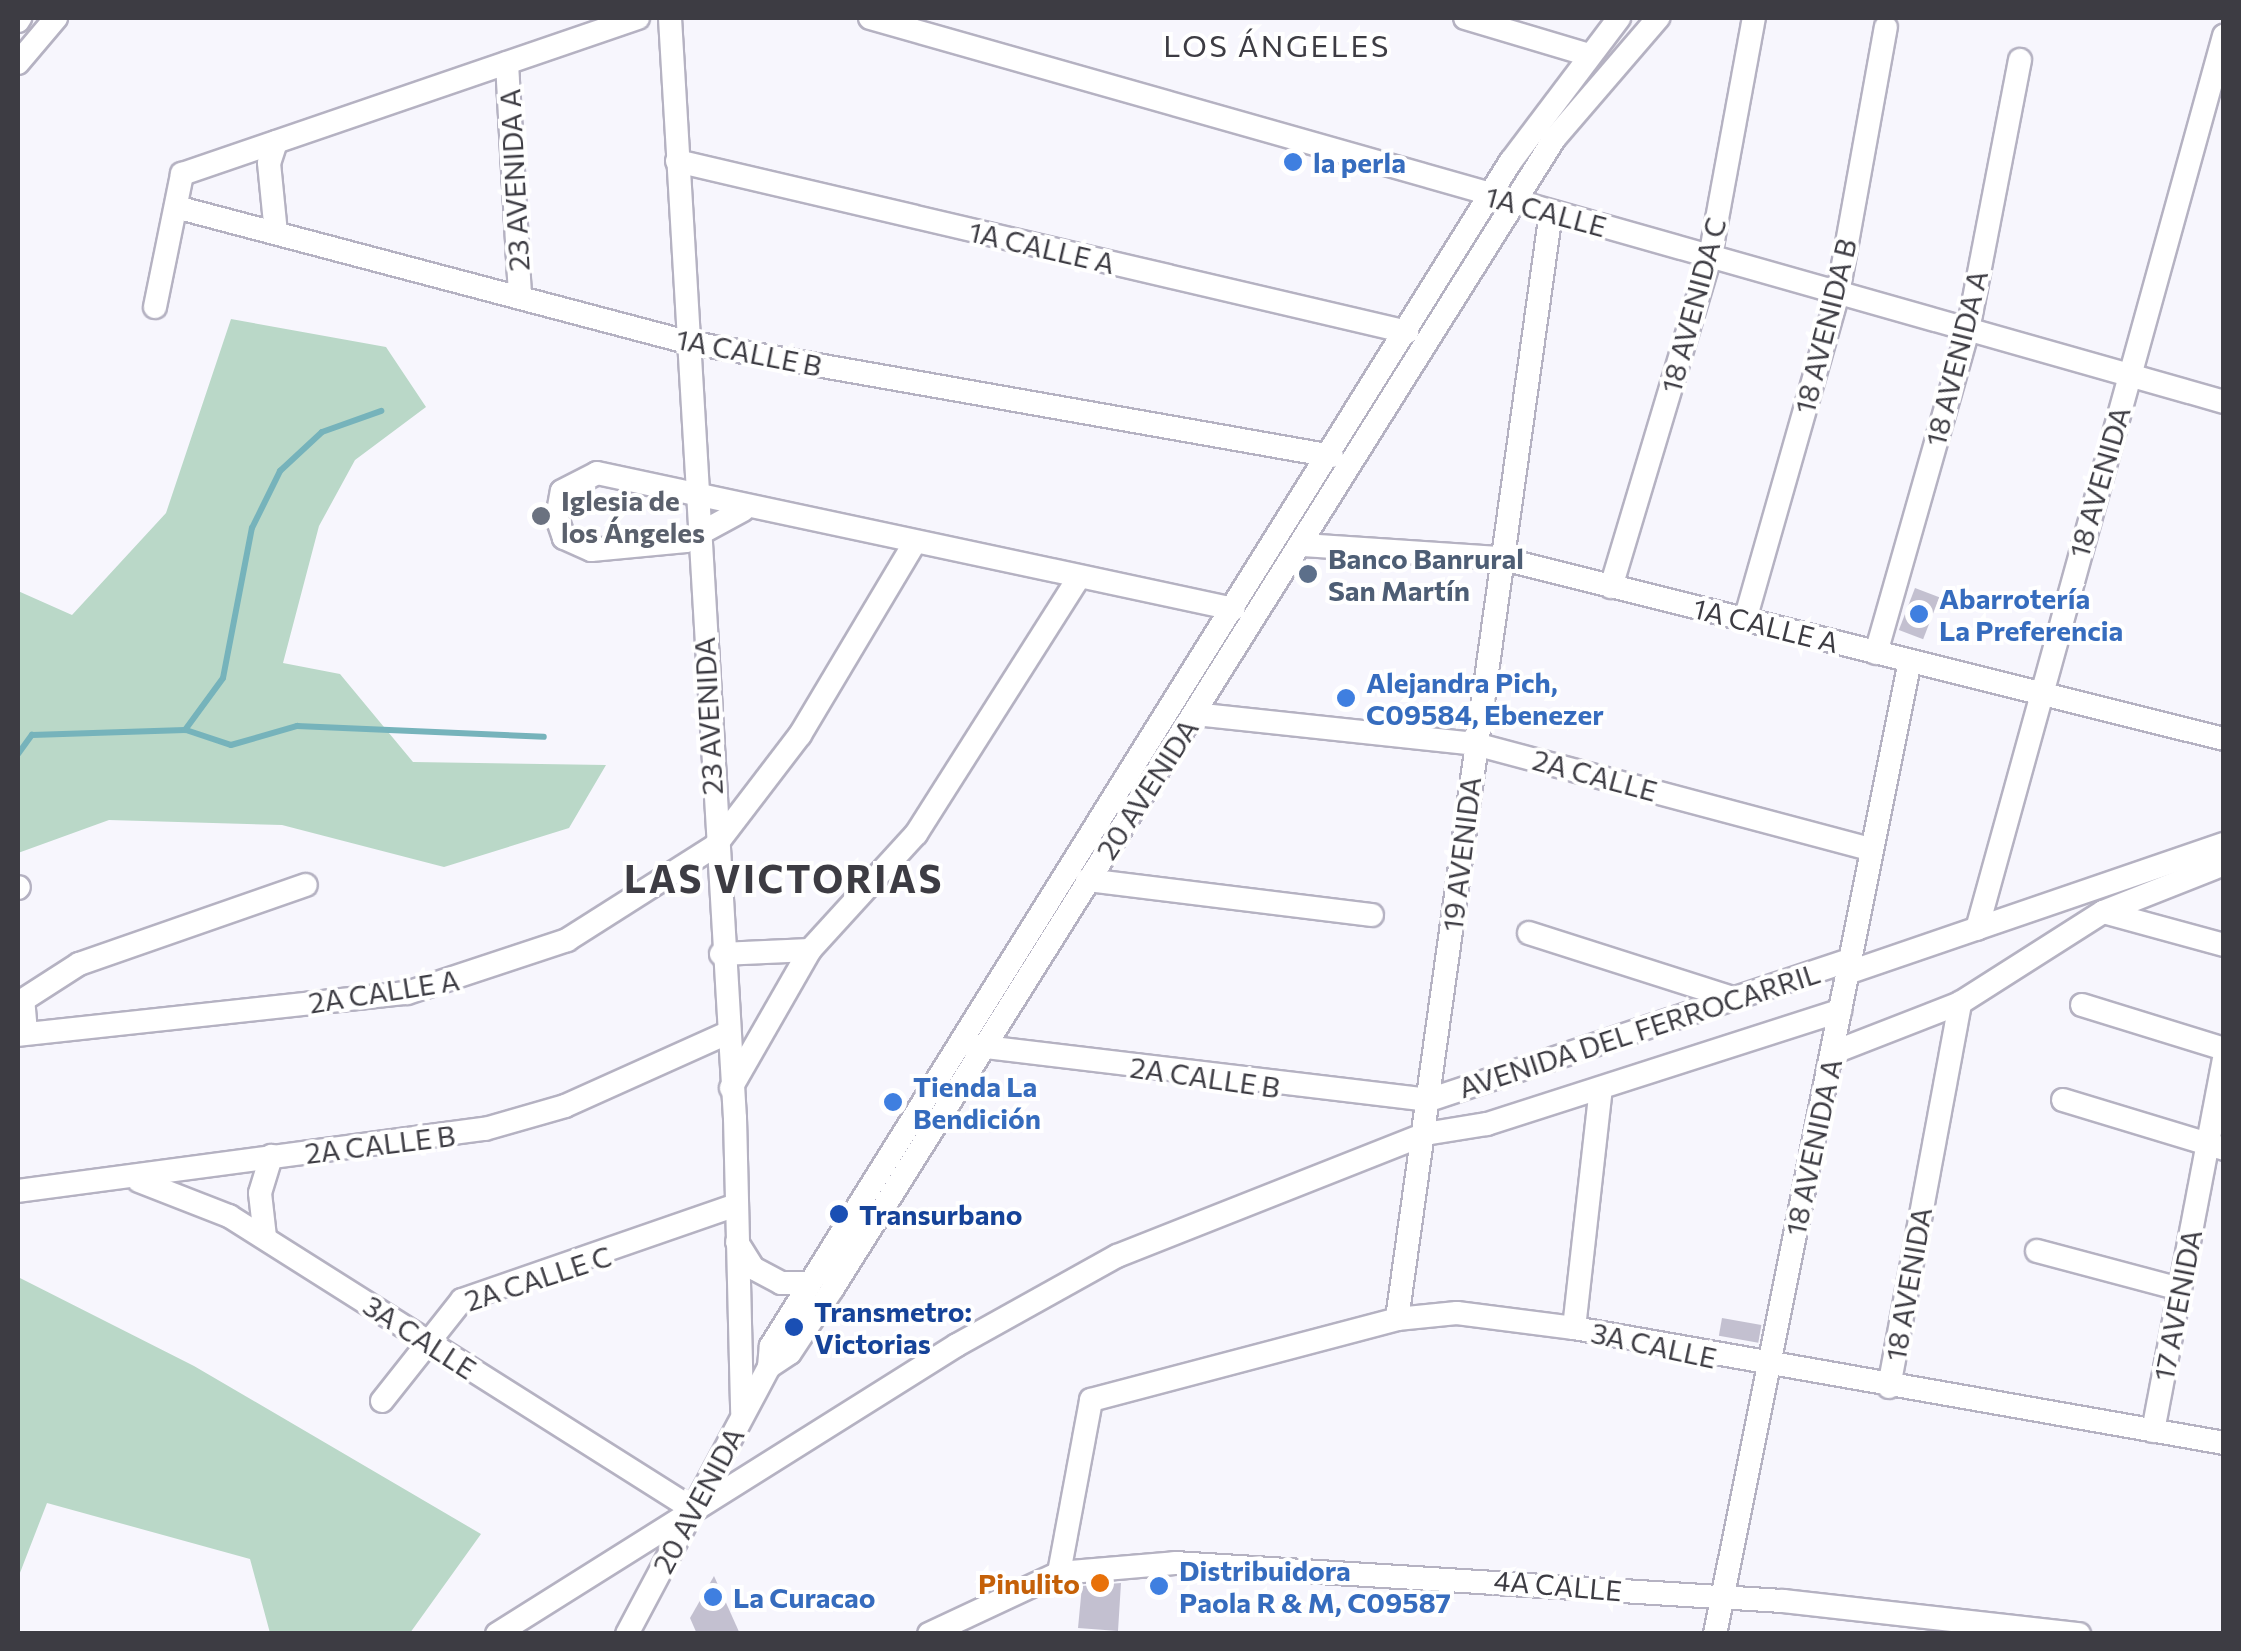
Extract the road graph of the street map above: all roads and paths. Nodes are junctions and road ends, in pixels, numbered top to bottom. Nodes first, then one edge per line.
1 (56, 18) edge
2 (638, 18) edge
3 (670, 18) edge
4 (870, 18) edge
5 (1464, 18) edge
6 (1619, 18) edge
7 (1658, 18) edge
8 (1754, 18) edge
9 (1886, 27) dead end
10 (2224, 36) edge
11 (1586, 54) junction
12 (2020, 60) dead end
13 (507, 63) junction
14 (18, 64) edge
15 (2214, 109) edge
16 (276, 142) junction
17 (677, 161) junction
18 (1503, 198) junction
19 (176, 206) junction
20 (1551, 212) junction
21 (276, 234) junction
22 (1710, 257) junction
23 (1838, 293) junction
24 (520, 298) junction
25 (156, 307) dead end
26 (1968, 330) junction
27 (1407, 332) junction
28 (687, 342) junction
29 (2129, 376) junction
30 (2224, 402) edge
31 (1332, 456) junction
32 (696, 500) junction
33 (743, 510) junction
34 (698, 536) junction
35 (914, 544) junction
36 (1303, 545) junction
37 (1499, 558) junction
38 (1079, 577) junction
39 (1611, 587) junction
40 (1234, 609) junction
41 (1746, 620) junction
42 (1876, 652) junction
43 (1910, 661) junction
44 (2040, 693) junction
45 (1195, 714) junction
46 (2224, 739) edge
47 (1475, 744) junction
48 (2224, 844) edge
49 (714, 846) junction
50 (1870, 848) junction
51 (2224, 864) edge
52 (1088, 880) junction
53 (306, 884) dead end
54 (2103, 912) junction
55 (1372, 915) dead end
56 (1977, 929) junction
57 (1529, 933) dead end
58 (2224, 945) edge
59 (810, 950) junction
60 (720, 954) junction
61 (1847, 967) junction
62 (1729, 997) junction
63 (1960, 1003) junction
64 (2082, 1004) dead end
65 (1840, 1012) junction
66 (22, 1033) edge
67 (725, 1034) junction
68 (972, 1046) junction
69 (2224, 1049) edge
70 (1832, 1053) junction
71 (2224, 1060) edge
72 (730, 1088) junction
73 (1601, 1089) junction
74 (1429, 1100) junction
75 (2063, 1100) dead end
76 (1425, 1134) junction
77 (2216, 1146) edge
78 (272, 1156) junction
79 (137, 1180) junction
80 (18, 1190) edge
81 (734, 1206) junction
82 (265, 1237) junction
83 (737, 1242) junction
84 (2037, 1250) dead end
85 (810, 1282) junction
86 (2180, 1289) junction
87 (1397, 1319) junction
88 (1574, 1328) junction
89 (426, 1341) junction
90 (769, 1367) junction
91 (1767, 1368) junction
92 (1889, 1387) junction
93 (382, 1400) dead end
94 (742, 1415) junction
95 (2153, 1431) junction
96 (2224, 1443) edge
97 (694, 1510) junction
98 (1059, 1574) junction
99 (1722, 1599) junction
100 (940, 1632) edge
101 (497, 1634) edge
102 (627, 1634) edge
103 (1715, 1634) edge
104 (2079, 1634) edge

1 - 14 street
2 - 13 street
3 - 17 street, 23 AVENIDA
4 - 18 street, 1A CALLE
5 - 11 street
6 - 11 street
7 - 18 street
8 - 22 street, 18 AVENIDA C
9 - 23 street, 18 AVENIDA B
10 - 15 street, 18 AVENIDA
11 - 18 street
12 - 26 street, 18 AVENIDA A
13 - 16 street
13 - 24 street, 23 AVENIDA A
15 - 29 street, 18 AVENIDA
16 - 19 street
16 - 21 street
17 - 27 street, 1A CALLE A
17 - 28 street, 23 AVENIDA
18 - 20 street, 1A CALLE
18 - 27 street, 20 AVENIDA
18 - 36 street, 20 AVENIDA
19 - 21 street, 1A CALLE B
19 - 25 street
20 - 22 street, 1A CALLE
20 - 37 street, 19 AVENIDA
21 - 24 street, 1A CALLE B
22 - 23 street, 1A CALLE
22 - 39 street, 18 AVENIDA C
23 - 26 street, 1A CALLE
23 - 41 street, 18 AVENIDA B
24 - 28 street, 1A CALLE B
26 - 29 street, 1A CALLE
26 - 42 street, 18 AVENIDA A
27 - 31 street, 20 AVENIDA
28 - 31 street, 1A CALLE B
28 - 32 street, 23 AVENIDA
29 - 30 street, 1A CALLE
29 - 44 street, 18 AVENIDA
31 - 40 street, 20 AVENIDA
32 - 33 street
32 - 34 street, 23 AVENIDA
32 - 34 street
33 - 34 street
33 - 35 street
34 - 49 street, 23 AVENIDA
35 - 38 street
35 - 49 street, 2A CALLE A
36 - 37 street, 1A CALLE A
36 - 45 street, 20 AVENIDA
37 - 39 street, 1A CALLE A
37 - 47 street, 19 AVENIDA
38 - 40 street
38 - 59 street
39 - 41 street, 1A CALLE A
40 - 68 street, 20 AVENIDA
41 - 42 street, 1A CALLE A
42 - 43 street, 1A CALLE A
43 - 44 street, 1A CALLE A
43 - 50 street, 18 AVENIDA A
44 - 46 street, 1A CALLE A
44 - 56 street, 18 AVENIDA
45 - 47 street, 2A CALLE
45 - 52 street, 20 AVENIDA
47 - 50 street, 2A CALLE
47 - 74 street, 19 AVENIDA
48 - 56 street, AVENIDA DEL FERROCARRIL
49 - 60 street, 23 AVENIDA
49 - 66 street, 2A CALLE A
50 - 61 street, 18 AVENIDA A
51 - 54 street
52 - 55 street
52 - 68 street, 20 AVENIDA
53 - 66 street
54 - 58 street
54 - 63 street
56 - 61 street, AVENIDA DEL FERROCARRIL
57 - 62 street
59 - 60 street
59 - 72 street
60 - 67 street, 23 AVENIDA
61 - 62 street, AVENIDA DEL FERROCARRIL
61 - 65 street, 18 AVENIDA A
62 - 74 street, AVENIDA DEL FERROCARRIL
63 - 70 street
63 - 92 street, 18 AVENIDA
64 - 69 street
65 - 70 street, 18 AVENIDA A
65 - 73 street, AVENIDA DEL FERROCARRIL
67 - 72 street, 23 AVENIDA
67 - 78 street, 2A CALLE B
68 - 74 street, 2A CALLE B
68 - 85 street, 20 AVENIDA
68 - 90 street, 20 AVENIDA
70 - 91 street, 18 AVENIDA A
71 - 77 street, 17 AVENIDA
72 - 81 street, 23 AVENIDA
73 - 76 street, AVENIDA DEL FERROCARRIL
73 - 88 street
74 - 76 street, 19 AVENIDA
75 - 77 street
76 - 87 street, 19 AVENIDA
76 - 97 street, AVENIDA DEL FERROCARRIL
77 - 86 street, 17 AVENIDA
78 - 79 street, 2A CALLE B
78 - 82 street
79 - 80 street, 2A CALLE B
79 - 82 street, 3A CALLE
81 - 83 street, 23 AVENIDA
81 - 89 street, 2A CALLE C
82 - 89 street, 3A CALLE
83 - 85 street
83 - 94 street, 23 AVENIDA
84 - 86 street
85 - 90 street, 20 AVENIDA
86 - 95 street, 17 AVENIDA
87 - 88 street, 3A CALLE
87 - 98 street, 3A CALLE
88 - 91 street, 3A CALLE
89 - 93 street, 2A CALLE C
89 - 97 street, 3A CALLE
90 - 94 street, 20 AVENIDA
91 - 92 street, 3A CALLE
91 - 99 street, 18 AVENIDA A
92 - 95 street, 3A CALLE
94 - 97 street, 20 AVENIDA
95 - 96 street, 3A CALLE
97 - 101 street, AVENIDA DEL FERROCARRIL
97 - 102 street, 20 AVENIDA
98 - 99 street, 4A CALLE
98 - 100 street, 4A CALLE
99 - 103 street, 18 AVENIDA A
99 - 104 street, 4A CALLE

